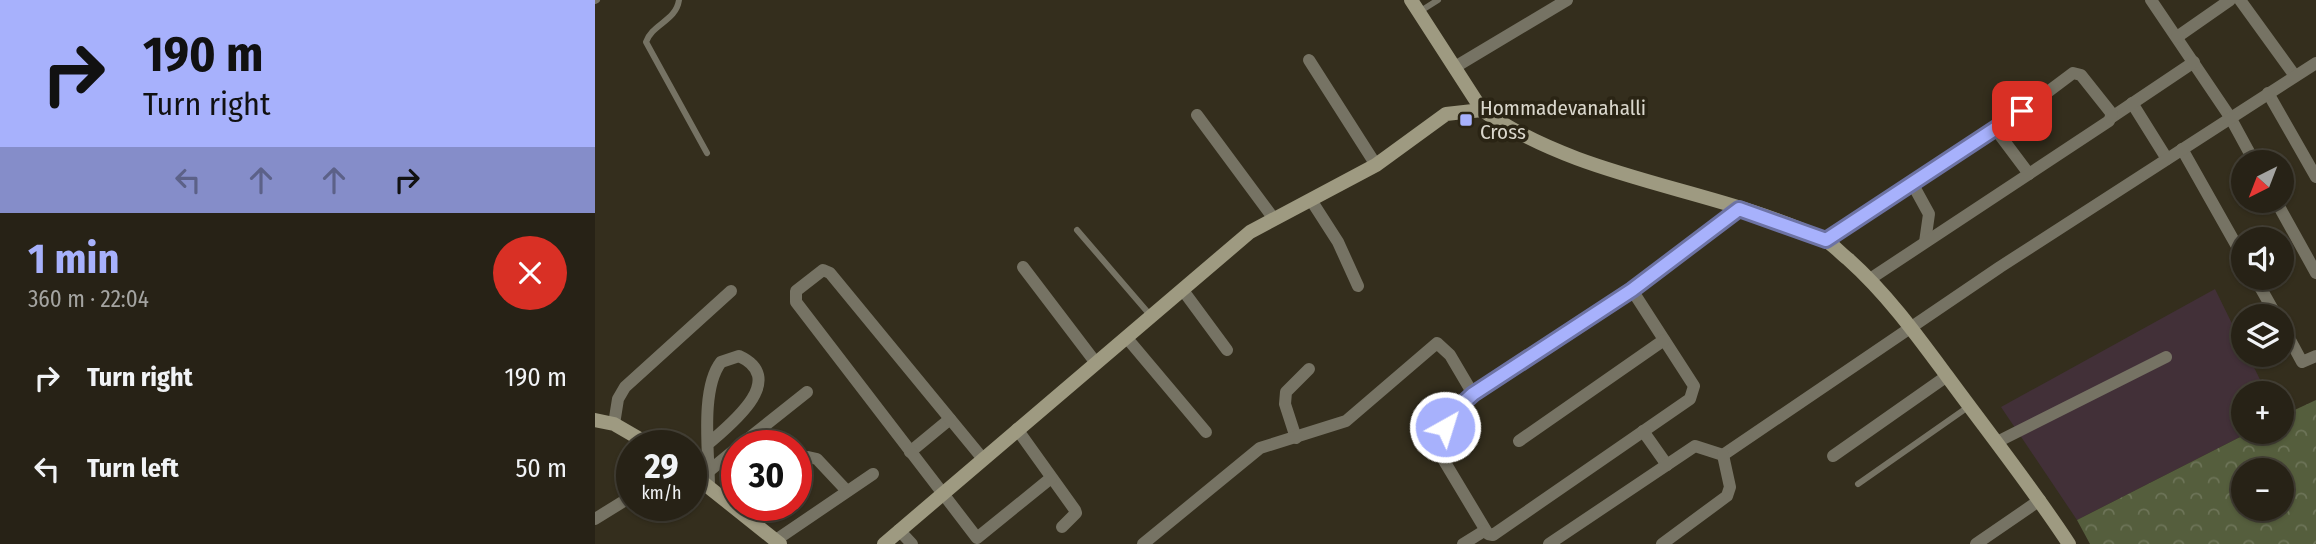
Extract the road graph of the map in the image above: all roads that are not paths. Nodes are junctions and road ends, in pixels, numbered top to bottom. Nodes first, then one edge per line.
1 (679, 0) edge
2 (1438, 0) edge
3 (1567, 0) edge
4 (2151, 0) edge
5 (2230, 0) edge
6 (2240, 0) edge
7 (1415, 6) edge
8 (2177, 37) junction
9 (1309, 60) dead end
10 (2194, 62) junction
11 (2316, 63) edge
12 (1455, 66) junction
13 (2295, 76) junction
14 (2268, 93) junction
15 (2132, 103) junction
16 (1482, 110) junction
17 (1198, 116) dead end
18 (2112, 117) junction
19 (2230, 117) junction
20 (1996, 130) junction
21 (2182, 149) junction
22 (2248, 150) edge
23 (707, 153) dead end
24 (2167, 159) junction
25 (1376, 165) junction
26 (2029, 174) junction
27 (2316, 177) edge
28 (1912, 183) junction
29 (1311, 200) junction
30 (1739, 209) junction
31 (2283, 214) edge
32 (1274, 219) junction
33 (1077, 230) dead end
34 (2231, 236) edge
35 (1826, 240) junction
36 (1925, 242) junction
37 (1023, 267) dead end
38 (2316, 273) edge
39 (1870, 279) junction
40 (1358, 286) dead end
41 (1182, 289) junction
42 (1632, 290) junction
43 (731, 291) dead end
44 (1151, 316) junction
45 (1911, 326) junction
46 (1126, 337) junction
47 (1664, 340) junction
48 (2294, 348) edge
49 (1227, 350) dead end
50 (2316, 356) edge
51 (2166, 357) dead end
52 (1096, 363) junction
53 (1309, 369) dead end
54 (1947, 376) junction
55 (807, 392) dead end
56 (1473, 394) junction
57 (1969, 406) junction
58 (595, 419) edge
59 (950, 419) junction
60 (614, 424) junction
61 (1017, 429) junction
62 (624, 430) edge
63 (759, 430) edge
64 (1643, 431) junction
65 (1206, 432) dead end
66 (1296, 438) junction
67 (1519, 441) dead end
68 (1997, 442) junction
69 (708, 444) junction
70 (910, 452) junction
71 (1723, 455) junction
72 (1833, 456) dead end
73 (812, 457) edge
74 (983, 459) junction
75 (721, 461) edge
76 (1667, 465) junction
77 (709, 471) junction
78 (873, 474) dead end
79 (1051, 478) junction
80 (1858, 484) dead end
81 (709, 487) joint
82 (847, 491) junction
83 (942, 493) junction
84 (721, 495) edge
85 (2040, 500) junction
86 (616, 506) edge
87 (595, 519) edge
88 (754, 521) edge
89 (1062, 527) dead end
90 (899, 530) junction
91 (1484, 531) junction
92 (975, 541) edge
93 (778, 542) edge
94 (884, 544) edge
95 (912, 544) edge
96 (1143, 544) edge
97 (1462, 544) edge
98 (1549, 544) edge
99 (1662, 544) edge
100 (1976, 544) edge
101 (2069, 544) edge

1 - 23 lane
2 - 7 lane
3 - 12 street
4 - 8 street
5 - 8 street
6 - 13 street
7 - 12 main road
8 - 10 street
9 - 25 street
10 - 15 street
10 - 19 street
11 - 13 street
12 - 16 main road
13 - 14 street
14 - 19 street
14 - 27 street
15 - 18 street
15 - 24 street
16 - 25 main road
16 - 30 main road
17 - 32 street
18 - 20 street
18 - 26 street
19 - 21 street
19 - 22 street
20 - 26 street
20 - 28 street
21 - 24 street
21 - 34 street
24 - 45 street
25 - 29 main road
26 - 36 street
28 - 35 street
28 - 36 street
29 - 32 main road
29 - 40 street
30 - 35 main road
30 - 42 street
31 - 38 street
32 - 41 main road
33 - 44 lane
35 - 39 main road
36 - 39 street
37 - 52 street
39 - 45 main road
41 - 44 main road
41 - 49 street
42 - 47 street
42 - 56 street
43 - 60 street
44 - 46 main road
45 - 54 main road
45 - 71 street
46 - 52 main road
46 - 65 street
47 - 64 street
47 - 67 street
48 - 50 street
51 - 68 street
52 - 61 main road
53 - 66 street
54 - 57 main road
54 - 72 street
55 - 63 street
56 - 66 street
56 - 91 street
57 - 68 main road
57 - 80 lane
58 - 60 main road
59 - 70 street
59 - 70 street
59 - 74 street
60 - 62 main road
61 - 74 main road
61 - 79 street
64 - 76 street
64 - 91 street
66 - 96 street
68 - 85 main road
69 - 69 street
69 - 77 street
70 - 83 street
71 - 76 street
71 - 99 street
73 - 82 street
74 - 83 main road
75 - 77 street
76 - 98 street
77 - 81 street
78 - 82 street
79 - 89 street
79 - 92 street
81 - 84 main road
82 - 93 street
83 - 90 main road
83 - 92 street
85 - 100 street
85 - 101 main road
86 - 87 street
88 - 93 main road
90 - 94 main road
90 - 95 street
91 - 97 street

